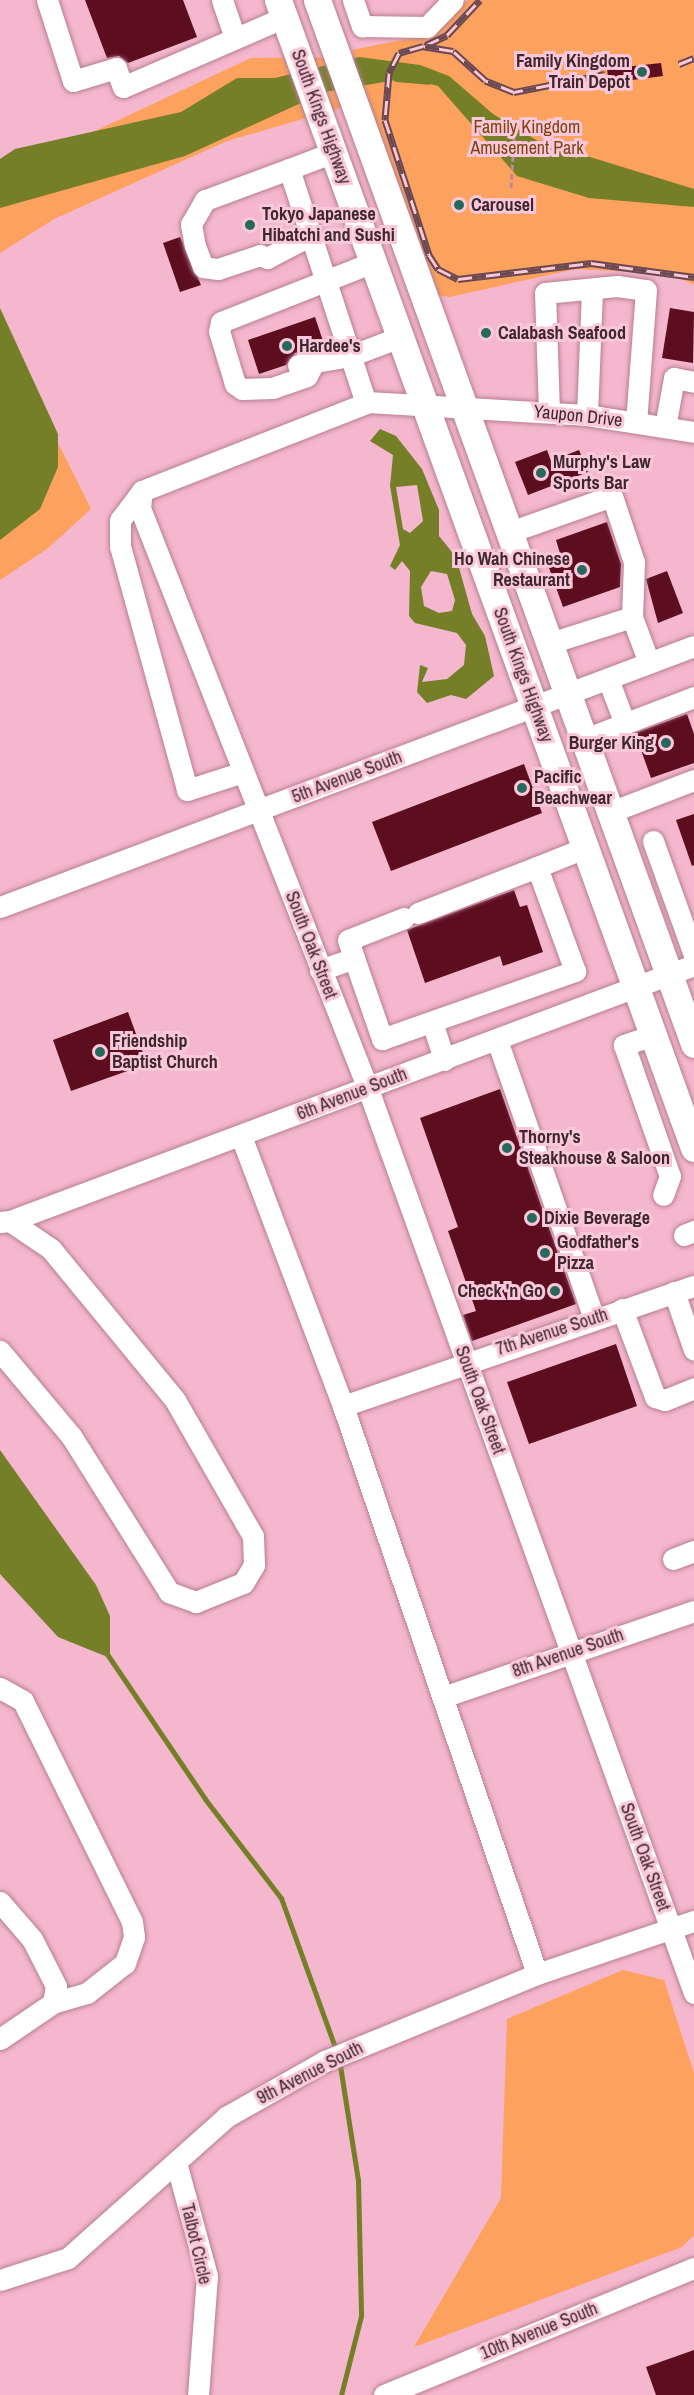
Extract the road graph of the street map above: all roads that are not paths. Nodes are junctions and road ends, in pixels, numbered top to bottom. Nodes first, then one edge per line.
1 (46, 0) edge
2 (222, 0) edge
3 (317, 0) edge
4 (353, 0) edge
5 (453, 0) edge
6 (285, 18) edge
7 (235, 38) junction
8 (330, 143) junction
9 (289, 169) junction
10 (281, 243) junction
11 (373, 262) junction
12 (326, 280) junction
13 (592, 289) junction
14 (400, 337) junction
15 (351, 356) junction
16 (694, 382) edge
17 (366, 403) junction
18 (425, 405) junction
19 (461, 407) junction
20 (549, 412) junction
21 (586, 414) junction
22 (636, 422) junction
23 (665, 427) junction
24 (694, 432) edge
25 (142, 490) junction
26 (507, 533) junction
27 (632, 617) junction
28 (547, 644) junction
29 (692, 654) edge
30 (649, 663) junction
31 (608, 678) junction
32 (566, 694) junction
33 (694, 698) edge
34 (534, 707) junction
35 (625, 724) junction
36 (582, 740) junction
37 (243, 772) junction
38 (694, 780) edge
39 (258, 810) junction
40 (608, 813) junction
41 (652, 841) dead end
42 (584, 848) junction
43 (537, 867) junction
44 (663, 868) junction
45 (632, 878) junction
46 (0, 907) edge
47 (683, 923) junction
48 (652, 932) junction
49 (694, 955) edge
50 (354, 958) junction
51 (694, 965) edge
52 (320, 970) junction
53 (668, 975) junction
54 (636, 987) junction
55 (432, 1022) junction
56 (653, 1035) junction
57 (497, 1040) junction
58 (694, 1044) edge
59 (444, 1060) junction
60 (368, 1089) junction
61 (241, 1136) junction
62 (694, 1148) edge
63 (663, 1195) dead end
64 (5, 1222) edge
65 (694, 1286) edge
66 (674, 1292) junction
67 (622, 1310) junction
68 (594, 1318) junction
69 (694, 1350) edge
70 (0, 1351) edge
71 (466, 1361) junction
72 (694, 1388) edge
73 (343, 1406) junction
74 (694, 1551) edge
75 (673, 1560) dead end
76 (694, 1611) edge
77 (570, 1651) junction
78 (0, 1688) edge
79 (442, 1697) junction
80 (2, 1911) edge
81 (694, 1921) edge
82 (671, 1929) junction
83 (537, 1974) junction
84 (694, 1993) edge
85 (53, 2003) junction
86 (0, 2039) edge
87 (177, 2166) junction
88 (694, 2268) edge
89 (0, 2280) edge
90 (198, 2395) edge
91 (384, 2395) edge

1 - 7 street
2 - 7 street
3 - 19 main road, South Kings Highway
4 - 5 street
6 - 7 street
6 - 8 main road, South Kings Highway
8 - 9 street
8 - 11 main road, South Kings Highway
9 - 10 street
9 - 10 street
10 - 12 street
11 - 12 street
11 - 14 main road, South Kings Highway
12 - 15 street
12 - 15 street
13 - 20 street
13 - 21 street
13 - 22 street
14 - 15 street
14 - 18 main road, South Kings Highway
15 - 17 street
16 - 23 street
17 - 18 street, Yaupon Drive
17 - 25 street
18 - 19 street, Yaupon Drive
18 - 34 main road, South Kings Highway
19 - 20 street, Yaupon Drive
19 - 26 main road, South Kings Highway
20 - 21 street, Yaupon Drive
21 - 22 street, Yaupon Drive
22 - 23 street, Yaupon Drive
23 - 24 street, Yaupon Drive
25 - 37 street, South Oak Street
25 - 37 street
26 - 27 street
26 - 28 main road, South Kings Highway
27 - 28 street
27 - 30 street
28 - 32 main road, South Kings Highway
29 - 30 street, 5th Avenue South
30 - 31 street, 5th Avenue South
31 - 32 street, 5th Avenue South
31 - 35 street
32 - 34 street, 5th Avenue South
32 - 36 main road, South Kings Highway
33 - 35 street
34 - 39 street, 5th Avenue South
34 - 42 main road, South Kings Highway
35 - 36 street
36 - 40 main road, South Kings Highway
37 - 39 street, South Oak Street
38 - 40 street
39 - 46 street, 5th Avenue South
39 - 52 street, South Oak Street
40 - 45 main road, South Kings Highway
41 - 44 street
42 - 43 street
42 - 54 main road, South Kings Highway
43 - 50 street
43 - 55 street
44 - 45 street
44 - 47 street
45 - 48 main road, South Kings Highway
47 - 48 street
47 - 49 street
48 - 53 main road, South Kings Highway
50 - 52 street
50 - 55 street
51 - 53 street, 6th Avenue South
52 - 60 street, South Oak Street
53 - 54 street, 6th Avenue South
53 - 58 main road, South Kings Highway
54 - 56 main road, South Kings Highway
54 - 57 street, 6th Avenue South
55 - 59 street
56 - 62 main road, South Kings Highway
56 - 63 street
57 - 59 street, 6th Avenue South
57 - 68 street
59 - 60 street, 6th Avenue South
60 - 61 street, 6th Avenue South
60 - 71 street, South Oak Street
61 - 64 street, 6th Avenue South
61 - 73 street
64 - 70 street
65 - 66 street, 7th Avenue South
66 - 67 street, 7th Avenue South
66 - 69 street
67 - 68 street, 7th Avenue South
67 - 72 street
68 - 71 street, 7th Avenue South
71 - 73 street, 7th Avenue South
71 - 77 street, South Oak Street
73 - 79 street
74 - 75 street
76 - 77 street, 8th Avenue South
77 - 79 street, 8th Avenue South
77 - 82 street, South Oak Street
78 - 85 street
79 - 83 street
80 - 85 street
81 - 82 street, 9th Avenue South
82 - 83 street, 9th Avenue South
82 - 84 street, South Oak Street
83 - 87 street, 9th Avenue South
85 - 86 street
87 - 89 street, 9th Avenue South
87 - 90 street, Talbot Circle
88 - 91 street, 10th Avenue South

